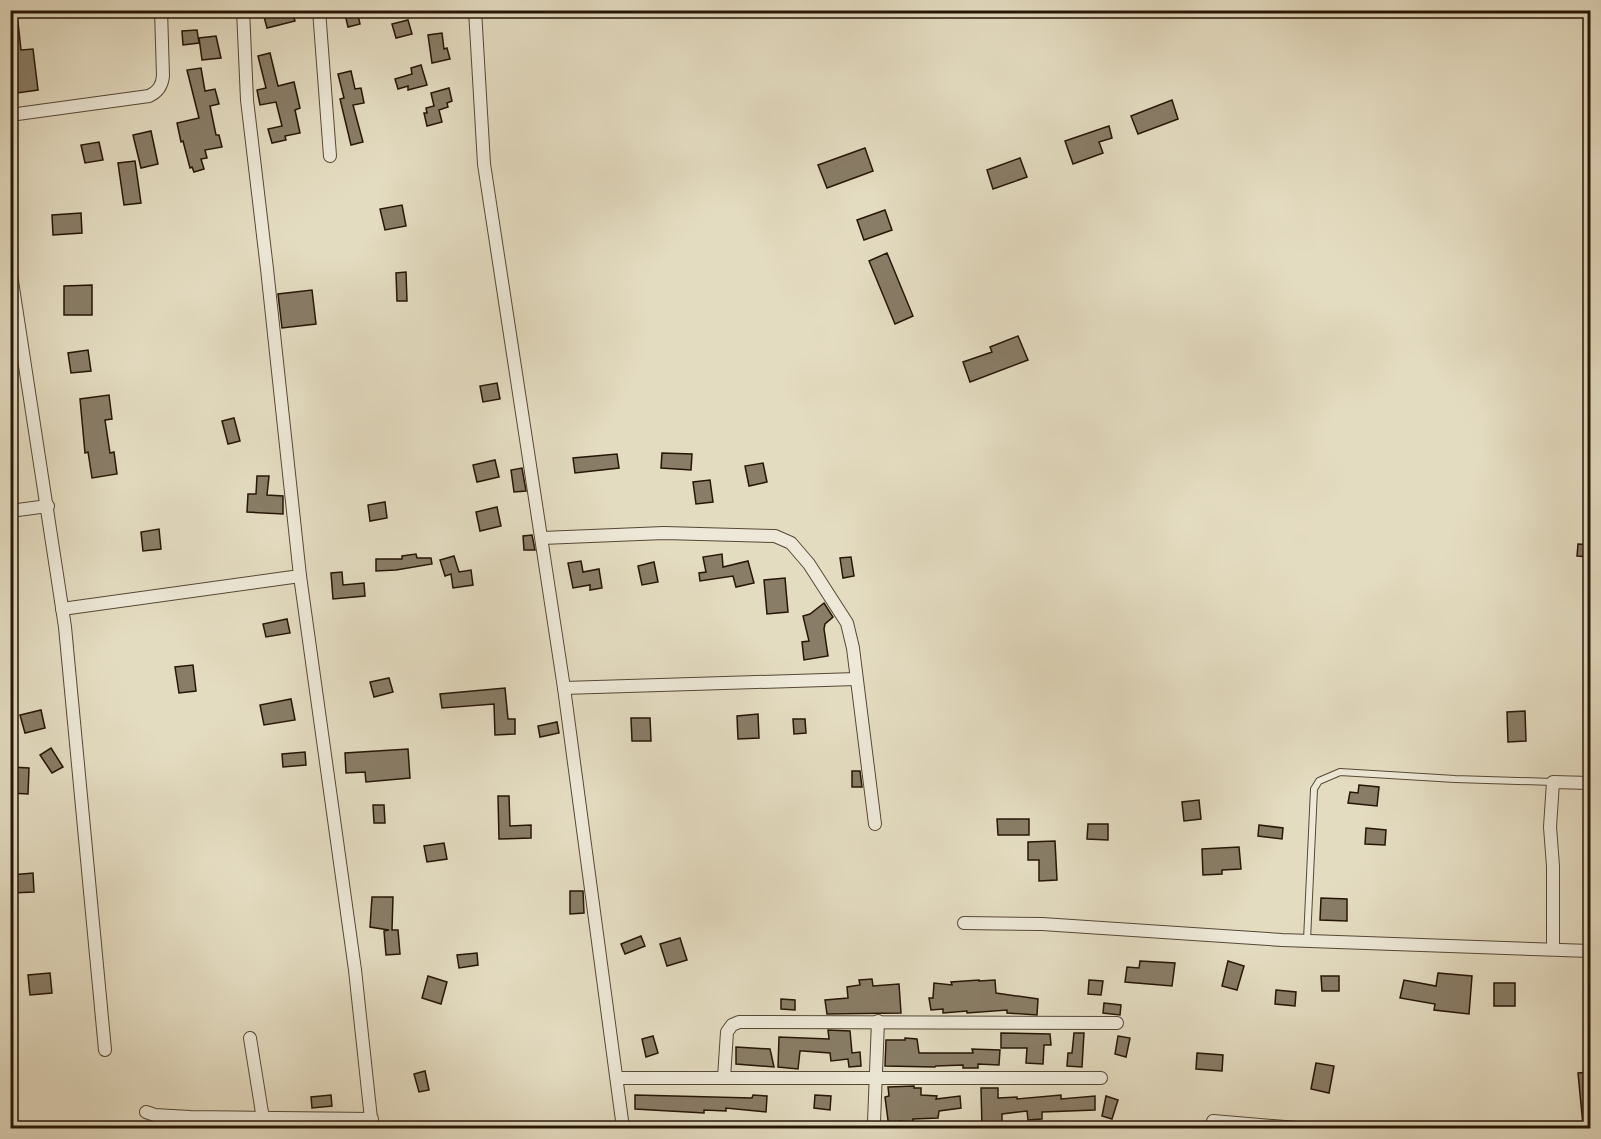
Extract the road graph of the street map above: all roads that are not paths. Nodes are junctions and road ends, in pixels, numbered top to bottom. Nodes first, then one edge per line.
1 (161, 10) edge
2 (243, 10) edge
3 (319, 10) edge
4 (475, 10) edge
5 (10, 115) edge
6 (330, 156) dead end
7 (10, 268) edge
8 (48, 506) junction
9 (10, 511) edge
10 (542, 538) junction
11 (300, 576) junction
12 (62, 609) junction
13 (856, 679) junction
14 (564, 688) junction
15 (1553, 782) junction
16 (1590, 783) edge
17 (875, 824) dead end
18 (964, 923) dead end
19 (1307, 940) junction
20 (1552, 949) junction
21 (1590, 951) edge
22 (878, 1021) junction
23 (1117, 1023) dead end
24 (250, 1038) dead end
25 (105, 1050) dead end
26 (617, 1078) junction
27 (724, 1078) junction
28 (876, 1078) junction
29 (1101, 1078) dead end
30 (146, 1112) dead end
31 (263, 1119) junction
32 (1213, 1121) dead end
33 (372, 1124) edge
34 (623, 1128) edge
35 (872, 1128) edge
36 (1297, 1128) edge

1 - 5 street
2 - 11 street
3 - 6 street
4 - 10 street
7 - 8 street
8 - 9 street
8 - 12 street
10 - 13 street
10 - 14 street
11 - 12 street
11 - 33 street
12 - 25 street
13 - 14 street
13 - 17 street
14 - 26 street
15 - 16 street
15 - 19 lane
15 - 20 street
18 - 19 street
19 - 20 street
20 - 21 street
22 - 23 street
22 - 27 street
22 - 28 street
24 - 31 street
26 - 27 street
26 - 34 street
27 - 28 street
28 - 29 street
28 - 35 street
30 - 31 street
31 - 33 street
32 - 36 street

